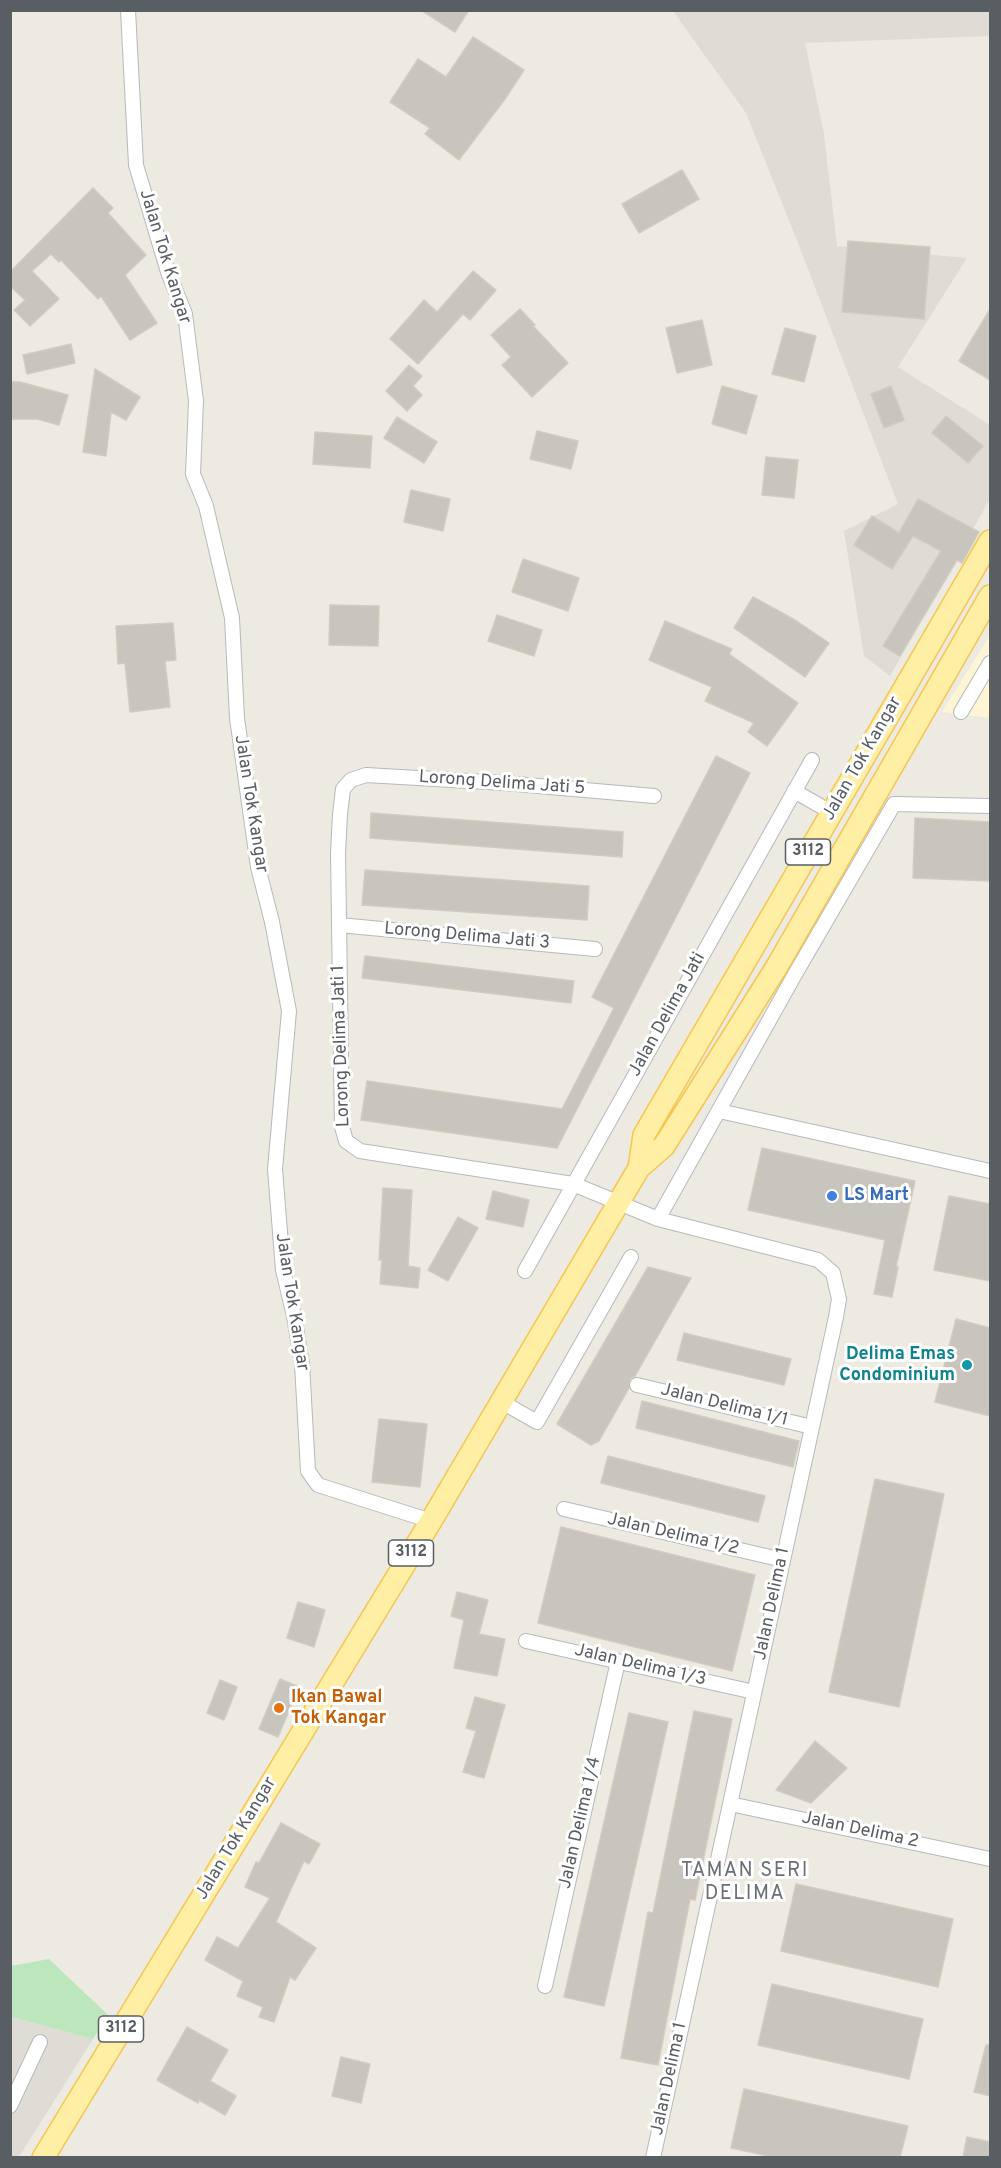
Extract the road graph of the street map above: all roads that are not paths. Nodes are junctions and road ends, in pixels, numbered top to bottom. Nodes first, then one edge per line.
1 (128, 10) edge
2 (990, 541) edge
3 (990, 597) edge
4 (990, 663) edge
5 (961, 712) dead end
6 (812, 760) dead end
7 (351, 780) joint
8 (794, 791) junction
9 (654, 796) dead end
10 (990, 806) edge
11 (831, 812) junction
12 (339, 925) junction
13 (595, 949) dead end
14 (785, 972) junction
15 (718, 1111) junction
16 (639, 1168) junction
17 (990, 1171) edge
18 (573, 1184) junction
19 (618, 1203) junction
20 (658, 1219) junction
21 (632, 1257) dead end
22 (525, 1271) dead end
23 (637, 1385) dead end
24 (502, 1402) junction
25 (812, 1427) junction
26 (564, 1509) dead end
27 (431, 1521) junction
28 (783, 1560) junction
29 (526, 1641) dead end
30 (618, 1661) junction
31 (754, 1692) junction
32 (730, 1804) junction
33 (990, 1859) edge
34 (545, 1986) dead end
35 (40, 2042) dead end
36 (10, 2106) edge
37 (43, 2157) edge
38 (653, 2157) edge

1 - 27 street, Jalan Tok Kangar
2 - 11 main road, Jalan Tok Kangar / 3112
3 - 14 main road, Jalan Tok Kangar / 3112
4 - 5 street
6 - 8 street, Jalan Delima Jati
7 - 9 street, Lorong Delima Jati 5
7 - 12 street, Lorong Delima Jati 1
8 - 11 street
8 - 18 street, Jalan Delima Jati
10 - 14 street
11 - 16 main road, Jalan Tok Kangar / 3112
12 - 13 street, Lorong Delima Jati 3
12 - 18 street, Lorong Delima Jati 1
14 - 15 street
14 - 16 main road, Jalan Tok Kangar / 3112
15 - 17 street
15 - 20 street
16 - 19 main road, Jalan Tok Kangar / 3112
18 - 19 street, Lorong Delima Jati 1
18 - 22 street, Jalan Delima Jati
19 - 20 street, Jalan Delima 1
19 - 24 main road, Jalan Tok Kangar / 3112
20 - 25 street, Jalan Delima 1
21 - 24 street
23 - 25 street, Jalan Delima 1/1
24 - 27 main road, Jalan Tok Kangar / 3112
25 - 28 street, Jalan Delima 1
26 - 28 street, Jalan Delima 1/2
27 - 37 main road, Jalan Tok Kangar / 3112
28 - 31 street, Jalan Delima 1
29 - 30 street, Jalan Delima 1/3
30 - 31 street, Jalan Delima 1/3
30 - 34 street, Jalan Delima 1/4
31 - 32 street, Jalan Delima 1
32 - 33 street, Jalan Delima 2
32 - 38 street, Jalan Delima 1
35 - 36 street

